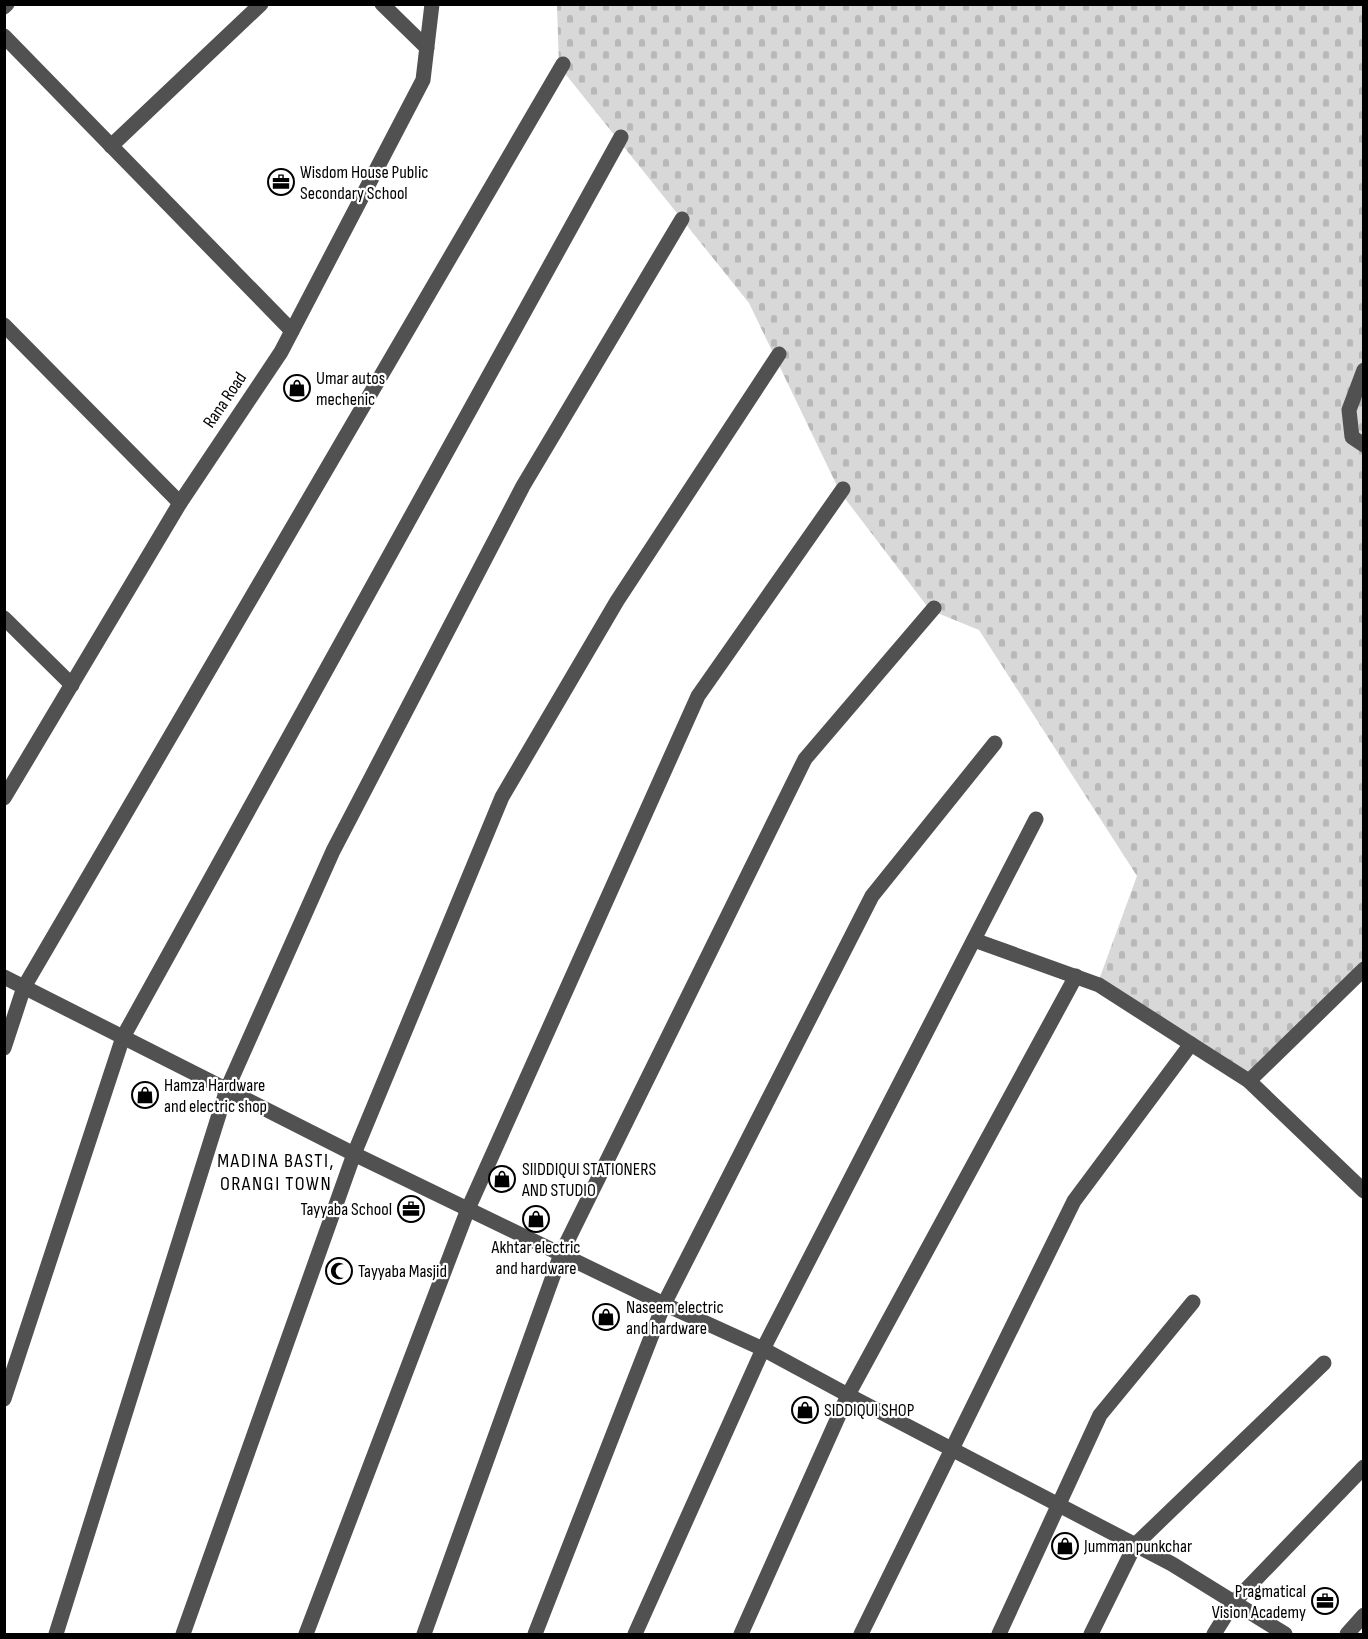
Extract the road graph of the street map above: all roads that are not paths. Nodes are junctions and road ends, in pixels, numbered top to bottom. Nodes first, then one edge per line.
1 (261, 4) edge
2 (382, 4) edge
3 (432, 4) edge
4 (4, 36) edge
5 (427, 48) junction
6 (563, 64) dead end
7 (621, 137) dead end
8 (111, 146) junction
9 (682, 219) dead end
10 (4, 325) edge
11 (292, 331) junction
12 (779, 354) dead end
13 (1364, 370) edge
14 (1364, 445) edge
15 (843, 489) dead end
16 (180, 503) junction
17 (934, 608) dead end
18 (4, 618) edge
19 (72, 685) junction
20 (995, 743) dead end
21 (4, 798) edge
22 (1036, 819) dead end
23 (975, 940) junction
24 (1364, 969) edge
25 (1076, 976) junction
26 (4, 977) edge
27 (24, 987) junction
28 (123, 1037) junction
29 (1191, 1044) junction
30 (4, 1048) edge
31 (1249, 1082) junction
32 (227, 1089) junction
33 (354, 1154) junction
34 (1364, 1191) edge
35 (468, 1209) junction
36 (561, 1254) junction
37 (1193, 1302) dead end
38 (664, 1304) junction
39 (763, 1349) junction
40 (1324, 1363) dead end
41 (848, 1395) junction
42 (4, 1400) edge
43 (951, 1449) junction
44 (1364, 1467) edge
45 (1058, 1505) junction
46 (1135, 1545) junction
47 (1234, 1602) junction
48 (1364, 1615) edge
49 (56, 1635) edge
50 (183, 1635) edge
51 (306, 1635) edge
52 (424, 1635) edge
53 (534, 1635) edge
54 (635, 1635) edge
55 (741, 1635) edge
56 (861, 1635) edge
57 (999, 1635) edge
58 (1091, 1635) edge
59 (1214, 1635) edge
60 (1285, 1635) edge
61 (1347, 1635) edge

1 - 8 street
2 - 5 street
3 - 5 street, Rana Road
4 - 8 street
5 - 11 street, Rana Road
6 - 27 street
7 - 28 street
8 - 11 street
9 - 32 street
10 - 16 street
11 - 16 street, Rana Road
12 - 33 street
13 - 14 street
15 - 35 street
16 - 19 street, Rana Road
17 - 36 street
18 - 19 street
19 - 21 street, Rana Road
20 - 38 street
22 - 23 street
23 - 25 street
23 - 39 street
24 - 31 street
25 - 29 street
25 - 41 street
26 - 27 street
27 - 28 street
27 - 30 street
28 - 32 street
28 - 42 street
29 - 31 street
29 - 43 street
31 - 34 street
32 - 33 street
32 - 49 street
33 - 35 street
33 - 50 street
35 - 36 street
35 - 51 street
36 - 38 street
36 - 52 street
37 - 45 street
38 - 39 street
38 - 53 street
39 - 41 street
39 - 54 street
40 - 46 street
41 - 43 street
41 - 55 street
43 - 45 street
43 - 56 street
44 - 47 street
45 - 46 street
45 - 57 street
46 - 47 street
46 - 58 street
47 - 59 street
47 - 60 street
48 - 61 street

